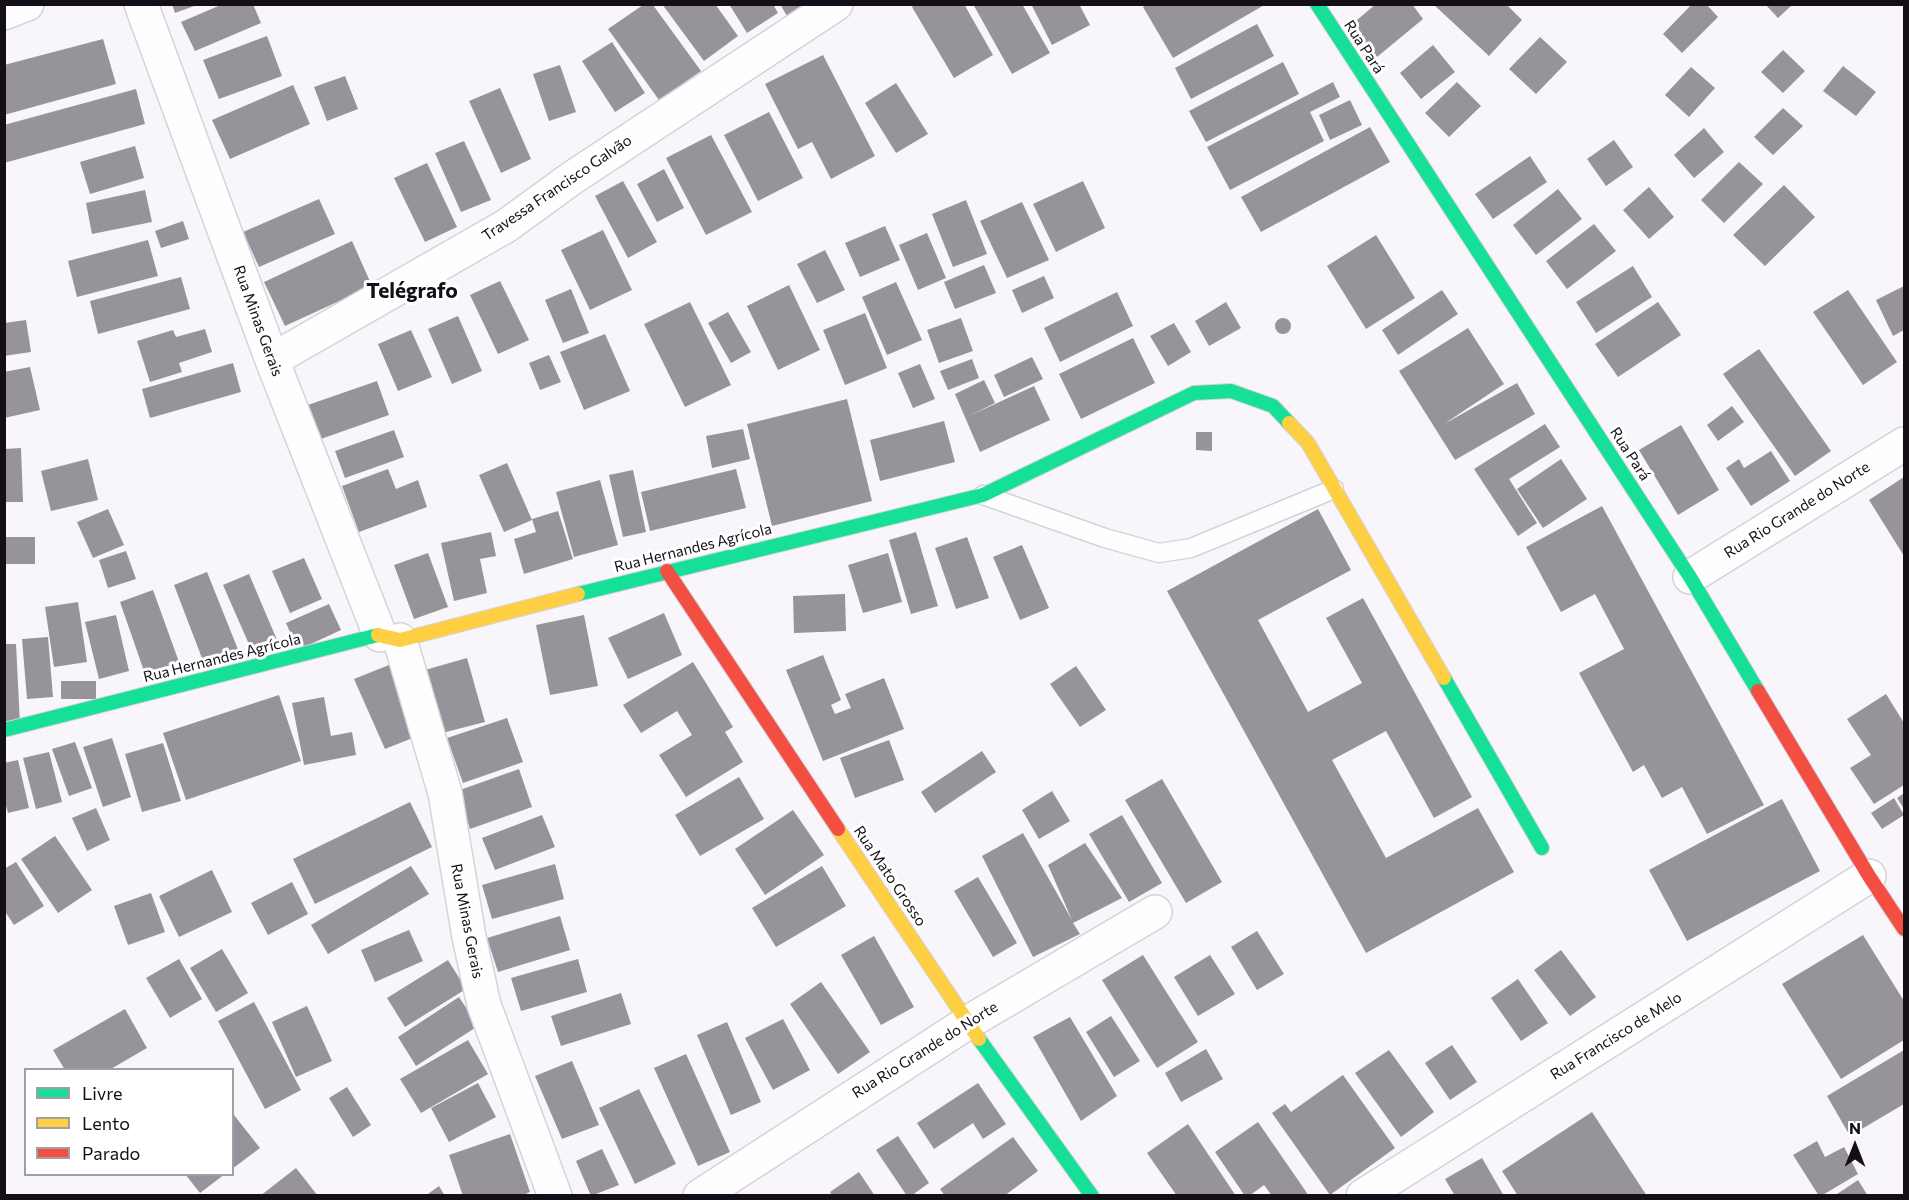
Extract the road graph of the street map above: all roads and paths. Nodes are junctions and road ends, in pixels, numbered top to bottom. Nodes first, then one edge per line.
1 (27, 4) edge
2 (141, 4) edge
3 (836, 4) edge
4 (1317, 4) edge
5 (4, 13) edge
6 (272, 360) junction
7 (1905, 444) edge
8 (1334, 489) junction
9 (983, 495) junction
10 (667, 571) junction
11 (1690, 577) junction
12 (390, 637) junction
13 (4, 730) edge
14 (1542, 848) dead end
15 (1869, 876) junction
16 (1155, 912) dead end
17 (1905, 929) edge
18 (967, 1023) junction
19 (555, 1196) edge
20 (700, 1196) edge
21 (1092, 1196) edge
22 (1363, 1196) edge

1 - 5 street
2 - 6 street, Rua Minas Gerais
3 - 6 street, Travessa Francisco Galvão
4 - 11 street, Rua Pará
6 - 12 street, Rua Minas Gerais
7 - 11 street, Rua Rio Grande do Norte
8 - 9 lane
8 - 9 street, Rua Hernandes Agrícola
8 - 14 street, Rua Hernandes Agrícola
9 - 10 street, Rua Hernandes Agrícola
10 - 12 street, Rua Hernandes Agrícola
10 - 18 street, Rua Mato Grosso
11 - 15 street, Rua Pará
12 - 13 street, Rua Hernandes Agrícola
12 - 19 street, Rua Minas Gerais
15 - 17 street, Rua Pará
15 - 22 street, Rua Francisco de Melo
16 - 18 street, Rua Rio Grande do Norte
18 - 20 street, Rua Rio Grande do Norte
18 - 21 street, Rua Mato Grosso

